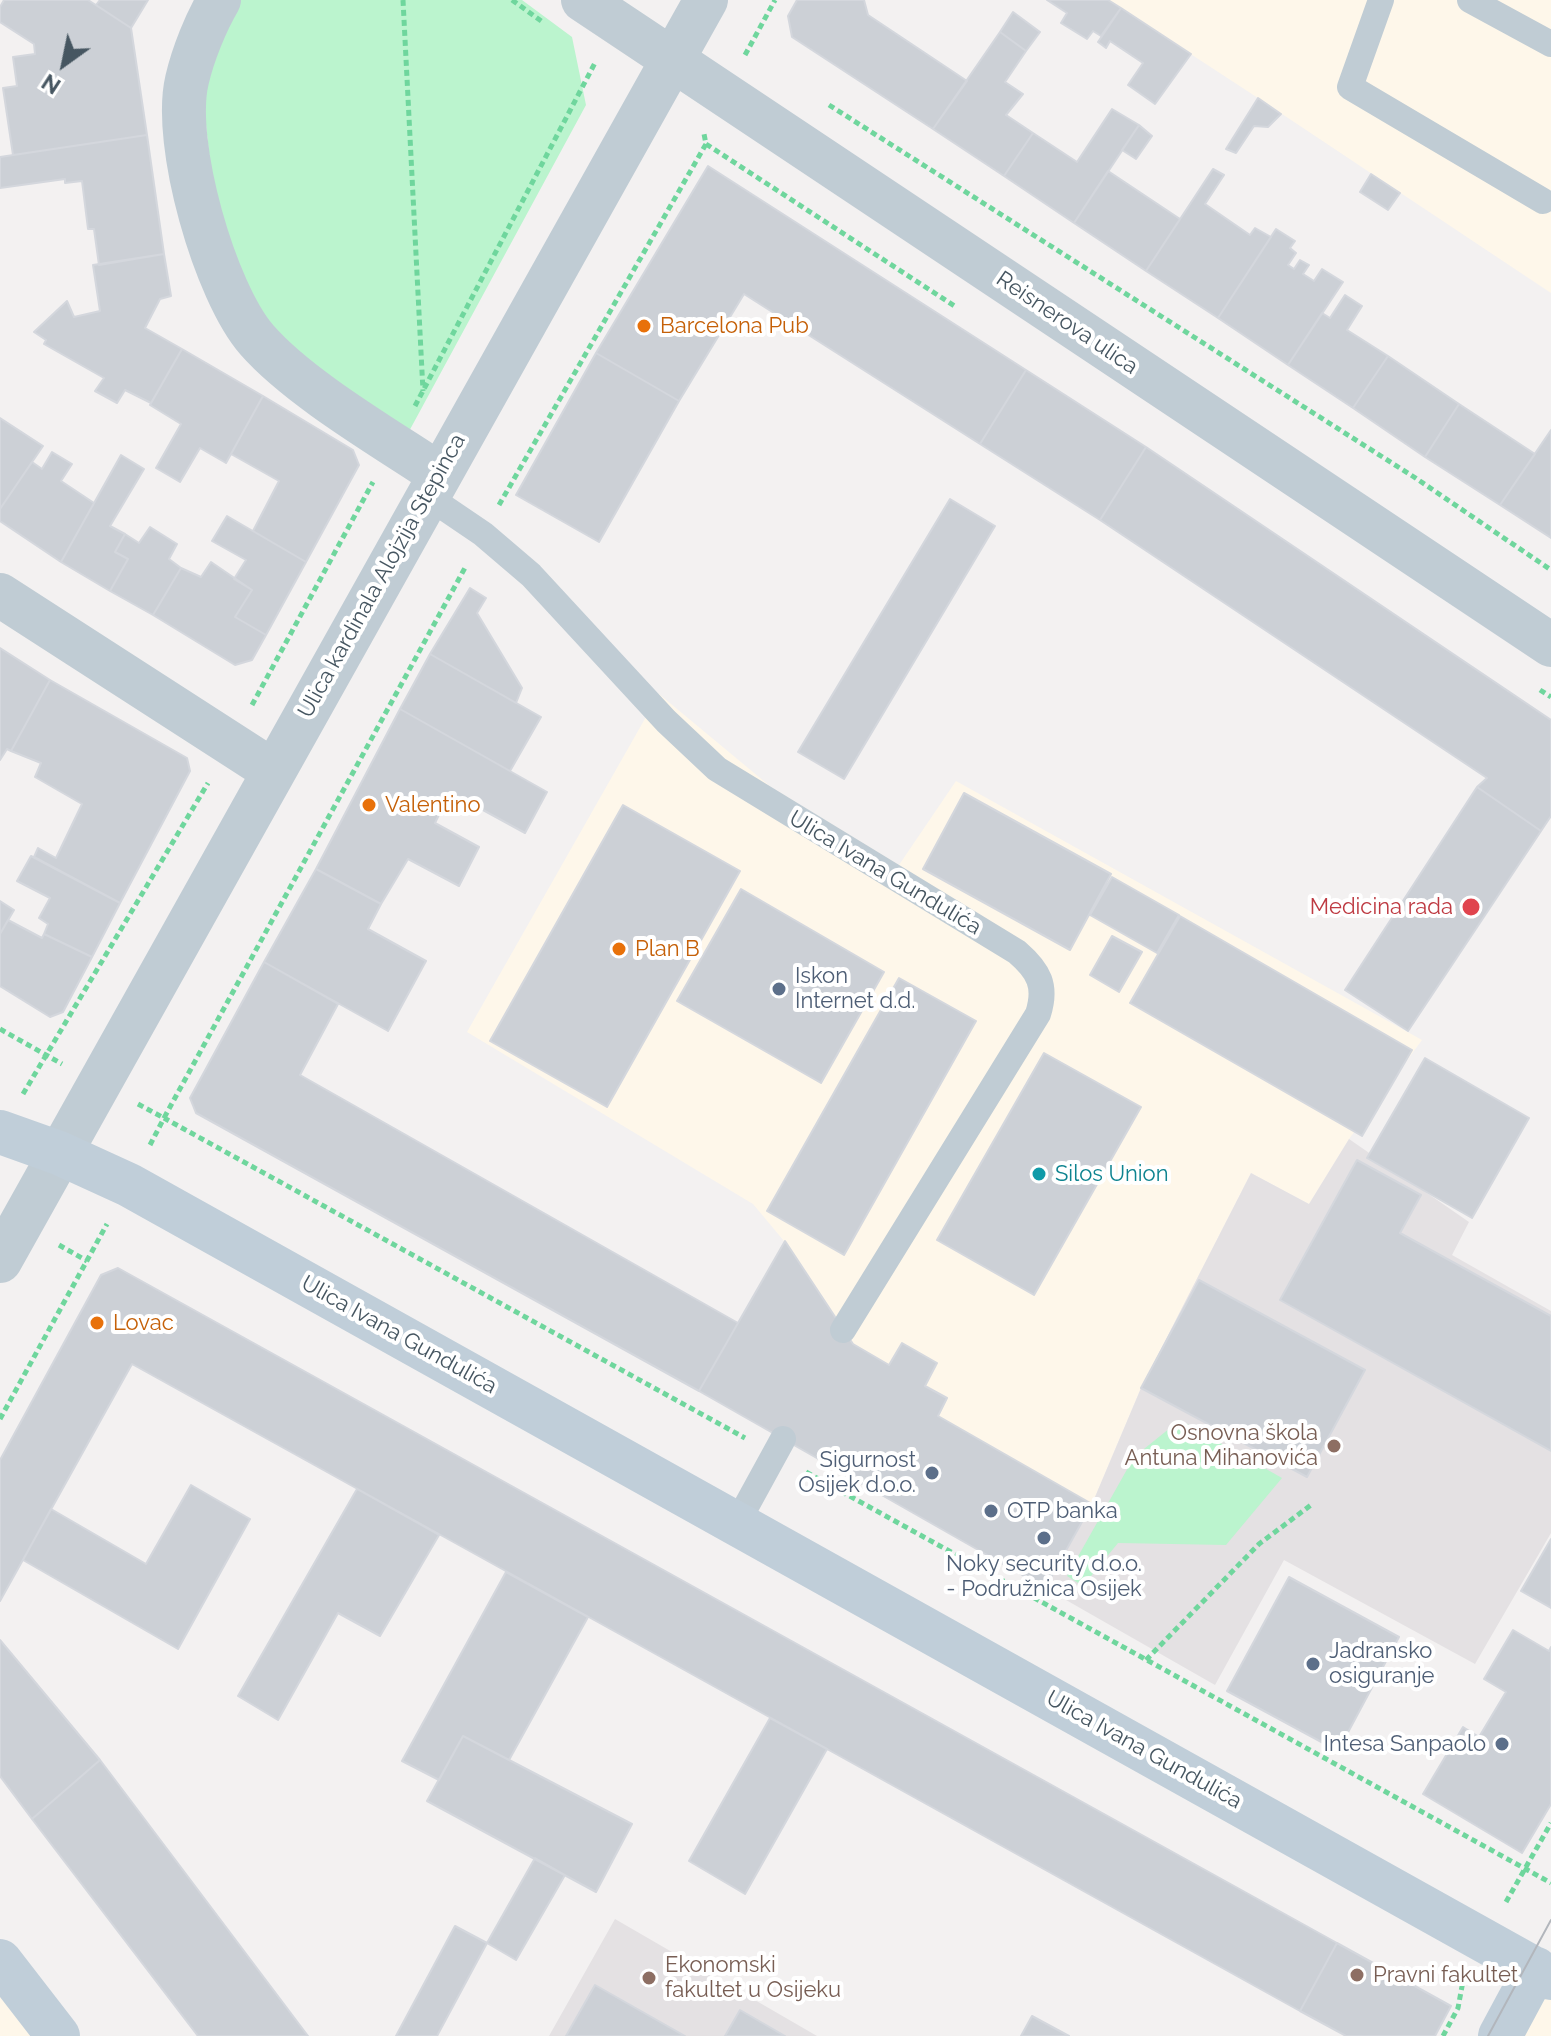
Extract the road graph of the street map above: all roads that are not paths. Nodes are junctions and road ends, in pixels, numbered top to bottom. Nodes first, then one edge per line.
1 (219, 0) edge
2 (583, 0) edge
3 (706, 0) edge
4 (1381, 0) edge
5 (1470, 0) edge
6 (1551, 44) edge
7 (672, 59) junction
8 (1543, 201) dead end
9 (433, 485) junction
10 (0, 595) edge
11 (1551, 645) edge
12 (273, 771) junction
13 (8, 1120) edge
14 (59, 1153) junction
15 (0, 1261) edge
16 (843, 1330) dead end
17 (783, 1439) dead end
18 (737, 1523) junction
19 (0, 1961) edge
20 (1546, 1964) edge
21 (58, 2036) edge
22 (1500, 2036) edge

1 - 9 street
2 - 7 street, Reisnerova ulica
3 - 7 street, Ulica kardinala Alojzija Stepinca
4 - 8 lane
5 - 6 lane
7 - 9 street, Ulica kardinala Alojzija Stepinca
7 - 11 street, Reisnerova ulica
9 - 12 street, Ulica kardinala Alojzija Stepinca
9 - 16 lane, Ulica Ivana Gundulića
10 - 12 street
12 - 14 street, Ulica kardinala Alojzija Stepinca
13 - 14 main road, Ulica Ivana Gundulića
14 - 15 street
14 - 18 main road, Ulica Ivana Gundulića
17 - 18 lane
18 - 20 main road, Ulica Ivana Gundulića
19 - 21 main road
20 - 22 main road

